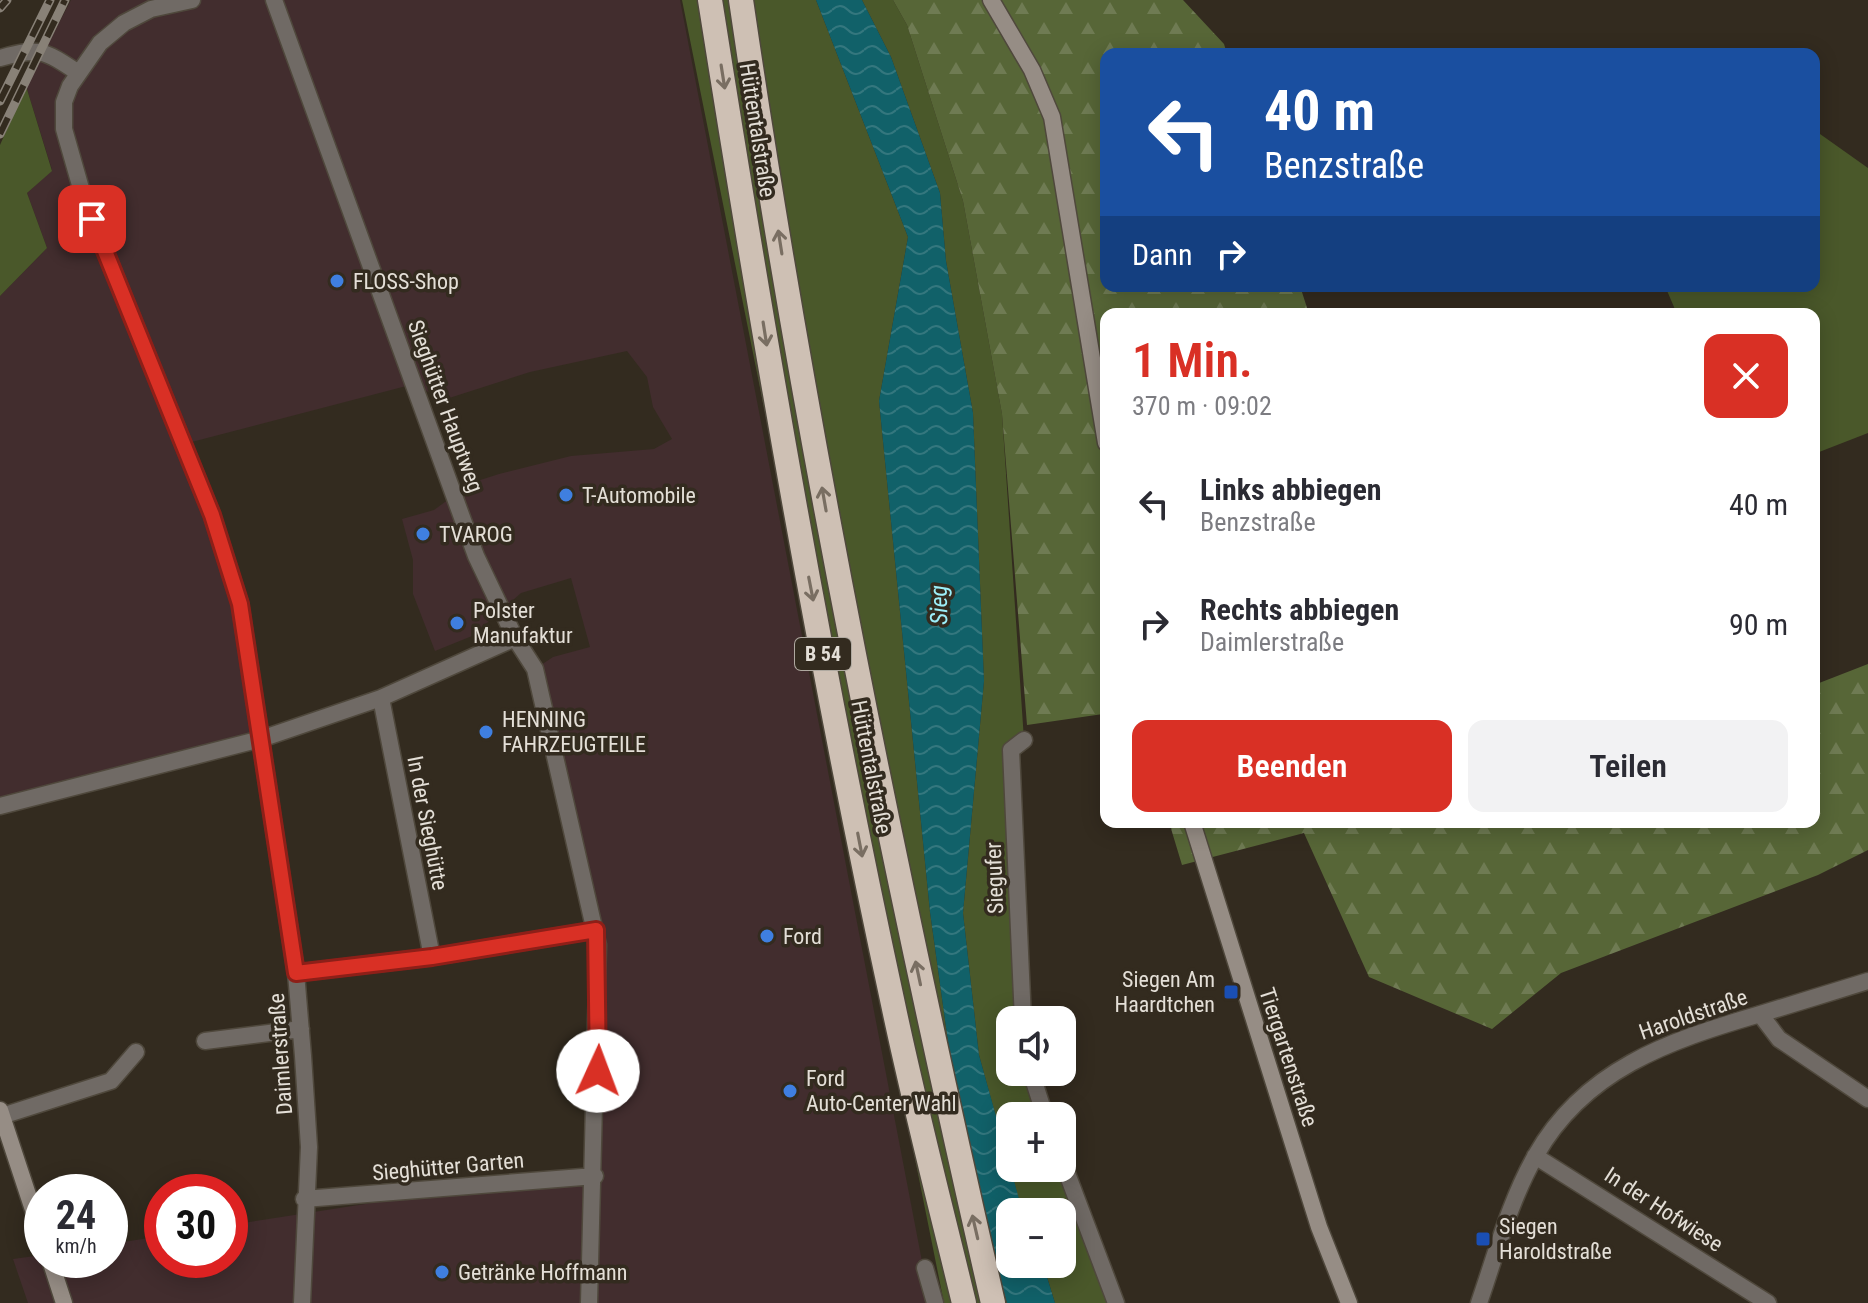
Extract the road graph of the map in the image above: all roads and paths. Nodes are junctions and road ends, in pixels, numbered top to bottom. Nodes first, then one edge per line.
1 (192, 0) edge
2 (274, 0) edge
3 (710, 0) edge
4 (741, 0) edge
5 (991, 0) edge
6 (0, 58) edge
7 (77, 72) junction
8 (1100, 407) edge
9 (515, 638) junction
10 (381, 698) junction
11 (261, 739) junction
12 (1024, 740) dead end
13 (0, 806) edge
14 (1194, 828) edge
15 (596, 930) junction
16 (432, 957) junction
17 (296, 973) junction
18 (1868, 981) edge
19 (1022, 1006) edge
20 (1760, 1014) junction
21 (301, 1029) junction
22 (205, 1041) dead end
23 (136, 1052) dead end
24 (1868, 1099) edge
25 (1, 1113) edge
26 (1535, 1156) junction
27 (595, 1176) junction
28 (1070, 1182) edge
29 (24, 1183) edge
30 (304, 1199) junction
31 (925, 1268) dead end
32 (56, 1278) edge
33 (64, 1303) edge
34 (302, 1303) edge
35 (589, 1303) edge
36 (935, 1303) edge
37 (964, 1303) edge
38 (993, 1303) edge
39 (1116, 1303) edge
40 (1349, 1303) edge
41 (1479, 1303) edge
42 (1768, 1303) edge

1 - 7 street, Daimlerstraße
2 - 9 street, Sieghütter Hauptweg
3 -> 37 highway, Hüttentalstraße / B 54
38 -> 4 highway, Hüttentalstraße / B 54
5 - 8 street
6 - 7 street
7 - 11 street, Daimlerstraße
9 - 10 street
9 - 15 street, Sieghütter Hauptweg
10 - 11 street
10 - 16 street, In der Sieghütte
11 - 13 street
11 - 17 street, Daimlerstraße
12 - 19 street, Siegufer
14 - 40 street, Tiergartenstraße
15 - 16 street
15 - 27 street, Sieghütter Hauptweg
16 - 17 street
17 - 21 street, Daimlerstraße
18 - 20 street, Haroldstraße
20 - 24 street
20 - 26 street, Haroldstraße
21 - 22 street
21 - 30 street, Daimlerstraße
23 - 25 street
25 - 29 street
26 - 41 street, Haroldstraße
26 - 42 street, In der Hofwiese
27 - 30 street, Sieghütter Garten
27 - 35 street, Sieghütter Hauptweg
28 - 39 street
30 - 34 street, Daimlerstraße
31 - 36 street
32 - 33 street

